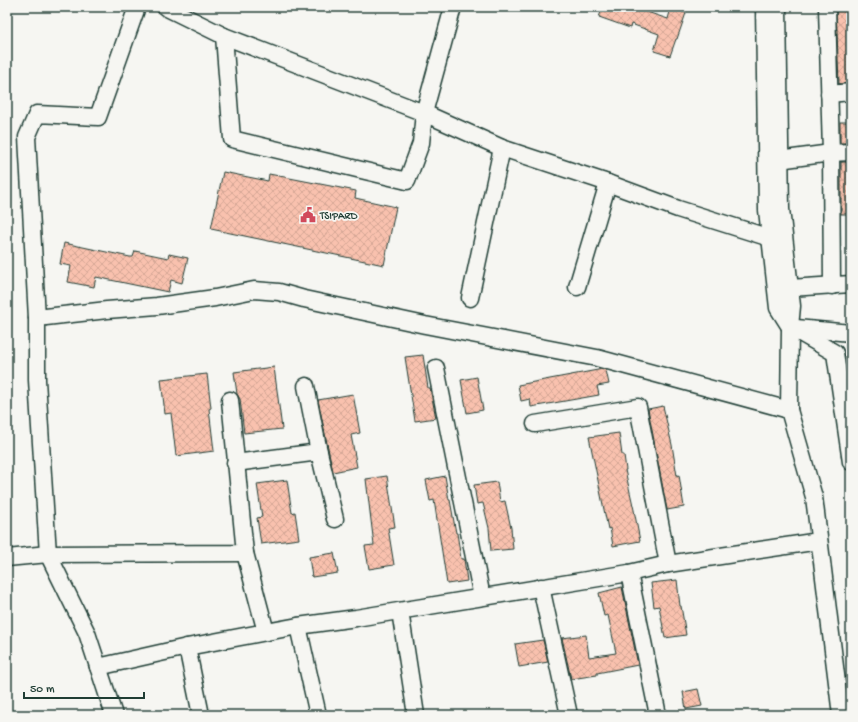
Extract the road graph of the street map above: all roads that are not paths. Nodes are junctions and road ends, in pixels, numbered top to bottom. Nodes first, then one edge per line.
1 (137, 7) edge
2 (165, 7) edge
3 (453, 7) edge
4 (764, 7) edge
5 (778, 7) edge
6 (827, 7) edge
7 (224, 36) junction
8 (851, 92) edge
9 (829, 94) junction
10 (424, 113) junction
11 (502, 148) junction
12 (851, 152) edge
13 (831, 153) junction
14 (774, 160) junction
15 (608, 183) junction
16 (770, 238) junction
17 (851, 284) edge
18 (832, 286) junction
19 (577, 287) dead end
20 (790, 288) junction
21 (470, 298) dead end
22 (37, 318) junction
23 (790, 327) junction
24 (851, 333) edge
25 (436, 368) dead end
26 (306, 386) dead end
27 (846, 395) edge
28 (230, 400) dead end
29 (789, 410) junction
30 (535, 424) dead end
31 (319, 452) junction
32 (851, 462) edge
33 (235, 463) junction
34 (335, 519) dead end
35 (819, 541) junction
36 (245, 553) junction
37 (48, 554) junction
38 (7, 558) edge
39 (668, 564) junction
40 (629, 573) junction
41 (541, 587) junction
42 (482, 597) junction
43 (400, 611) junction
44 (298, 626) junction
45 (266, 632) junction
46 (187, 646) junction
47 (98, 666) junction
48 (114, 715) edge
49 (201, 715) edge
50 (318, 715) edge
51 (416, 715) edge
52 (569, 715) edge
53 (658, 715) edge
54 (841, 715) edge

1 - 22 street
2 - 7 street
3 - 10 street
4 - 14 street
5 - 14 street
6 - 9 street
7 - 10 street
7 - 10 street
8 - 9 street
9 - 13 street
10 - 11 street
11 - 15 street
11 - 21 street
12 - 13 street
13 - 14 street
13 - 18 street
14 - 16 street
14 - 20 street
15 - 16 street
15 - 19 street
16 - 23 street
17 - 18 street
18 - 20 street
20 - 23 street
22 - 29 street
22 - 37 street
23 - 24 street
23 - 27 street
23 - 29 street
25 - 42 street
26 - 31 street
27 - 32 street
28 - 33 street
29 - 35 street
30 - 39 street
31 - 33 street
31 - 34 street
33 - 36 street
35 - 39 street
35 - 54 street
36 - 37 street
36 - 45 street
37 - 38 street
37 - 47 street
39 - 40 street
40 - 41 street
40 - 53 street
41 - 42 street
41 - 52 street
42 - 43 street
43 - 44 street
43 - 51 street
44 - 45 street
44 - 50 street
45 - 46 street
46 - 47 street
46 - 49 street
47 - 48 street

